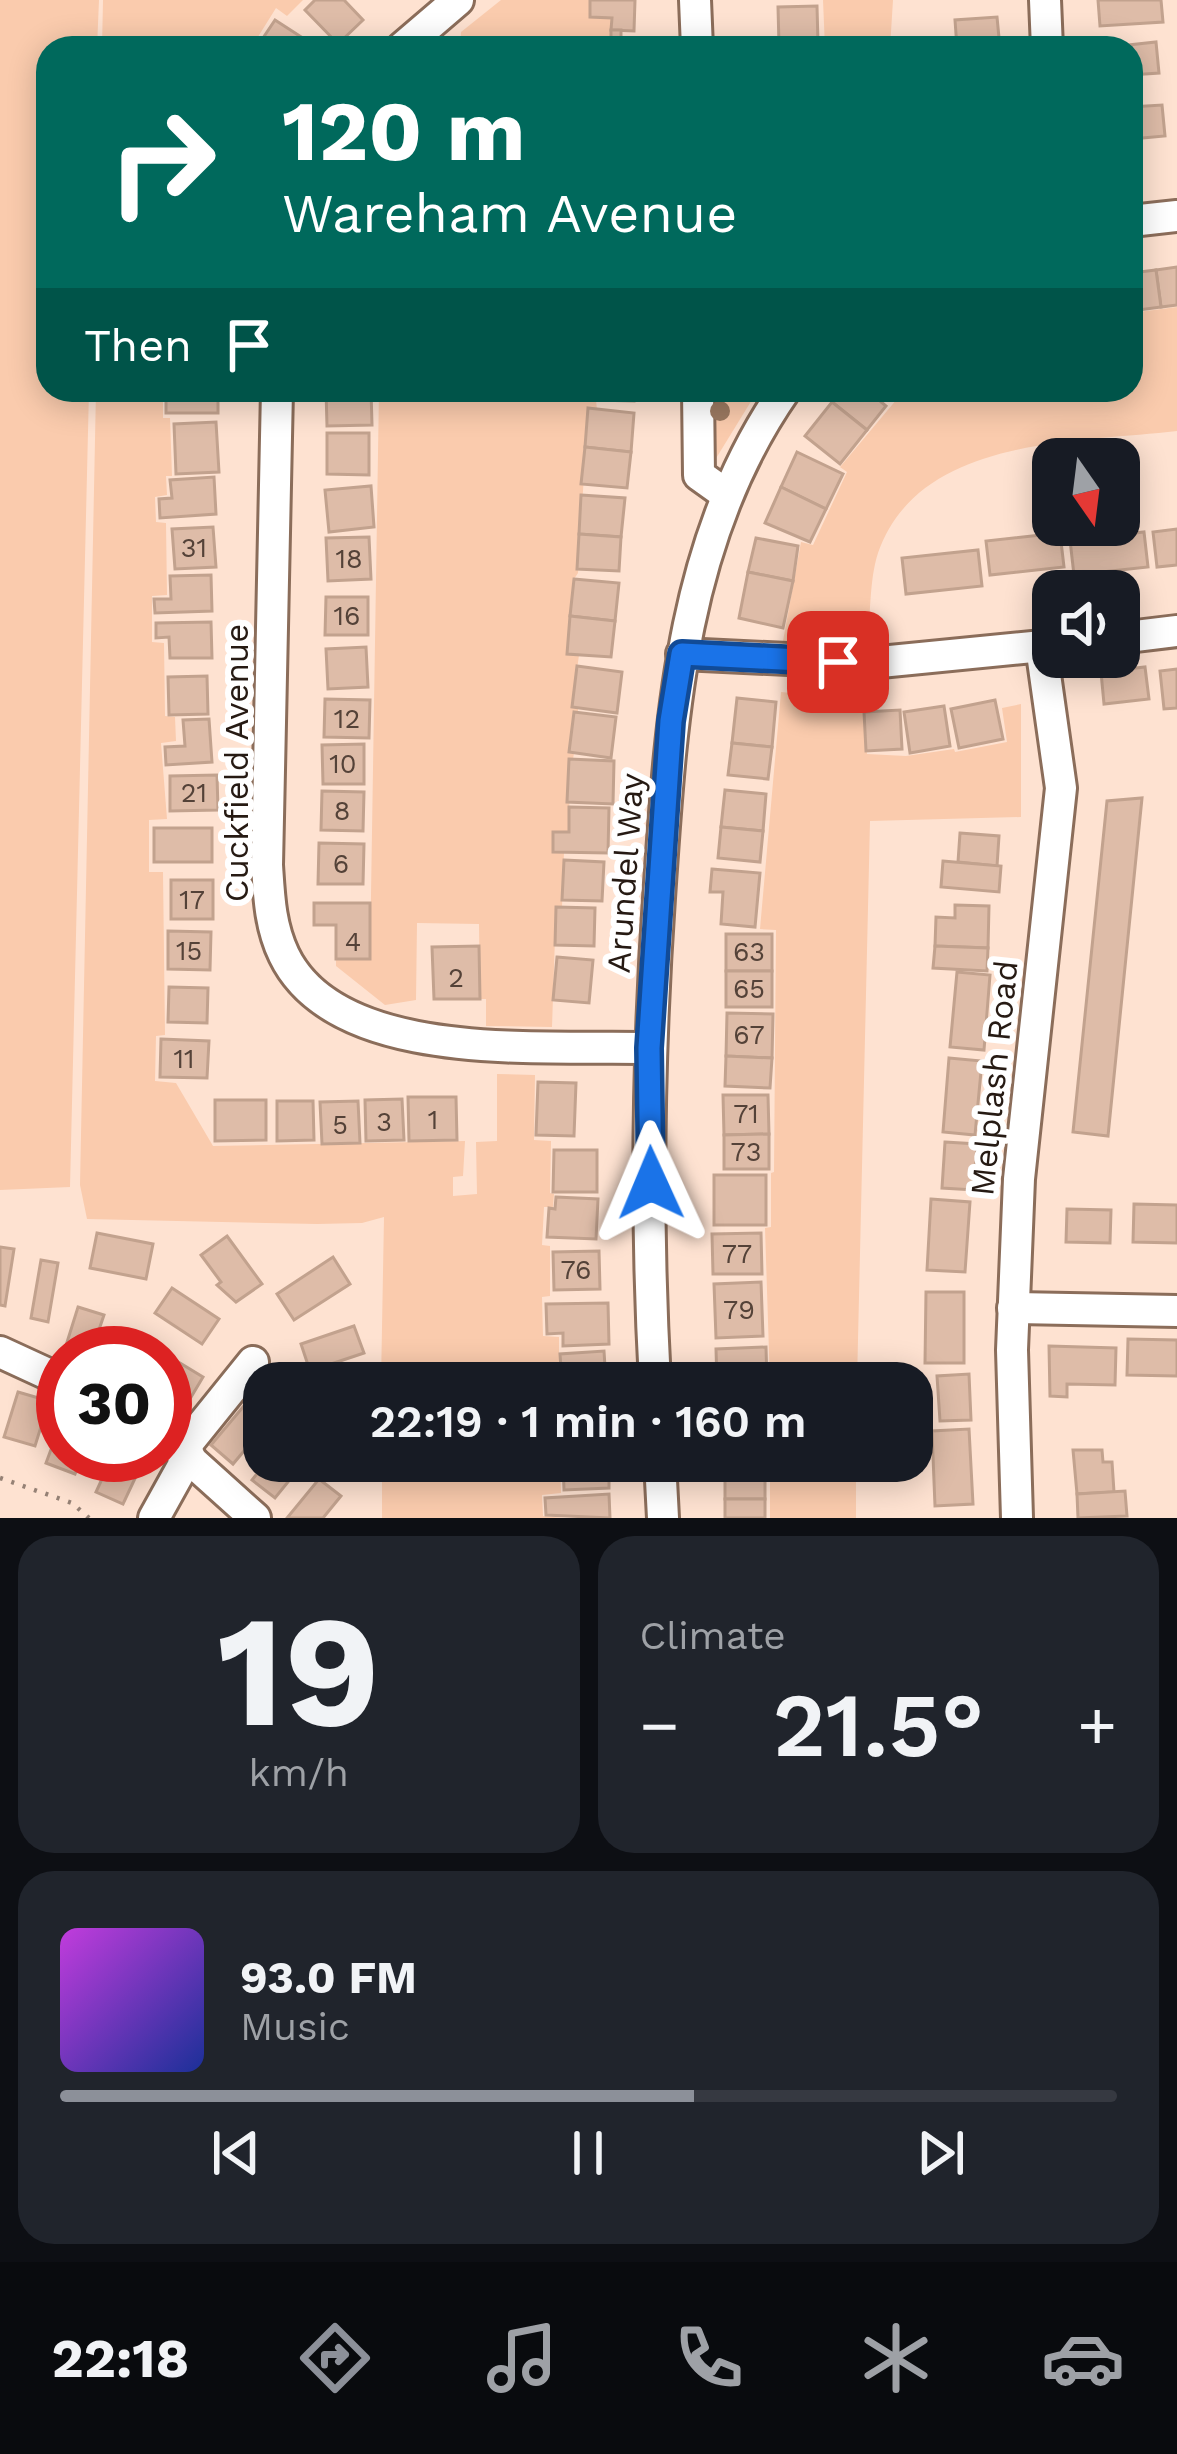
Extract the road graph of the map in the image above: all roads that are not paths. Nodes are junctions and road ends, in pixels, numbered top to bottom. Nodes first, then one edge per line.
1 (458, 0) edge
2 (695, 0) edge
3 (1045, 0) edge
4 (416, 36) edge
5 (696, 36) edge
6 (1046, 36) edge
7 (1177, 216) edge
8 (1143, 220) edge
9 (277, 402) edge
10 (698, 402) edge
11 (778, 402) edge
12 (727, 496) junction
13 (1177, 631) edge
14 (1140, 635) edge
15 (1032, 647) edge
16 (682, 654) junction
17 (1050, 678) edge
18 (649, 1048) junction
19 (1012, 1308) junction
20 (1177, 1312) edge
21 (656, 1362) edge
22 (4, 1364) edge
23 (36, 1373) edge
24 (243, 1373) edge
25 (192, 1432) edge
26 (192, 1459) edge
27 (167, 1482) edge
28 (661, 1482) edge
29 (154, 1518) edge
30 (256, 1518) edge
31 (663, 1518) edge
32 (1017, 1518) edge

1 - 4 street
2 - 5 street
3 - 6 street
7 - 8 street
9 - 18 street, Cuckfield Avenue
10 - 12 street
11 - 12 street, Arundel Way
12 - 16 street, Arundel Way
13 - 14 street
15 - 16 street
16 - 18 street, Arundel Way
17 - 19 street, Melplash Road
18 - 21 street, Arundel Way
19 - 20 street
19 - 32 street, Melplash Road
22 - 23 street
24 - 25 street
26 - 30 street
27 - 29 street
28 - 31 street

